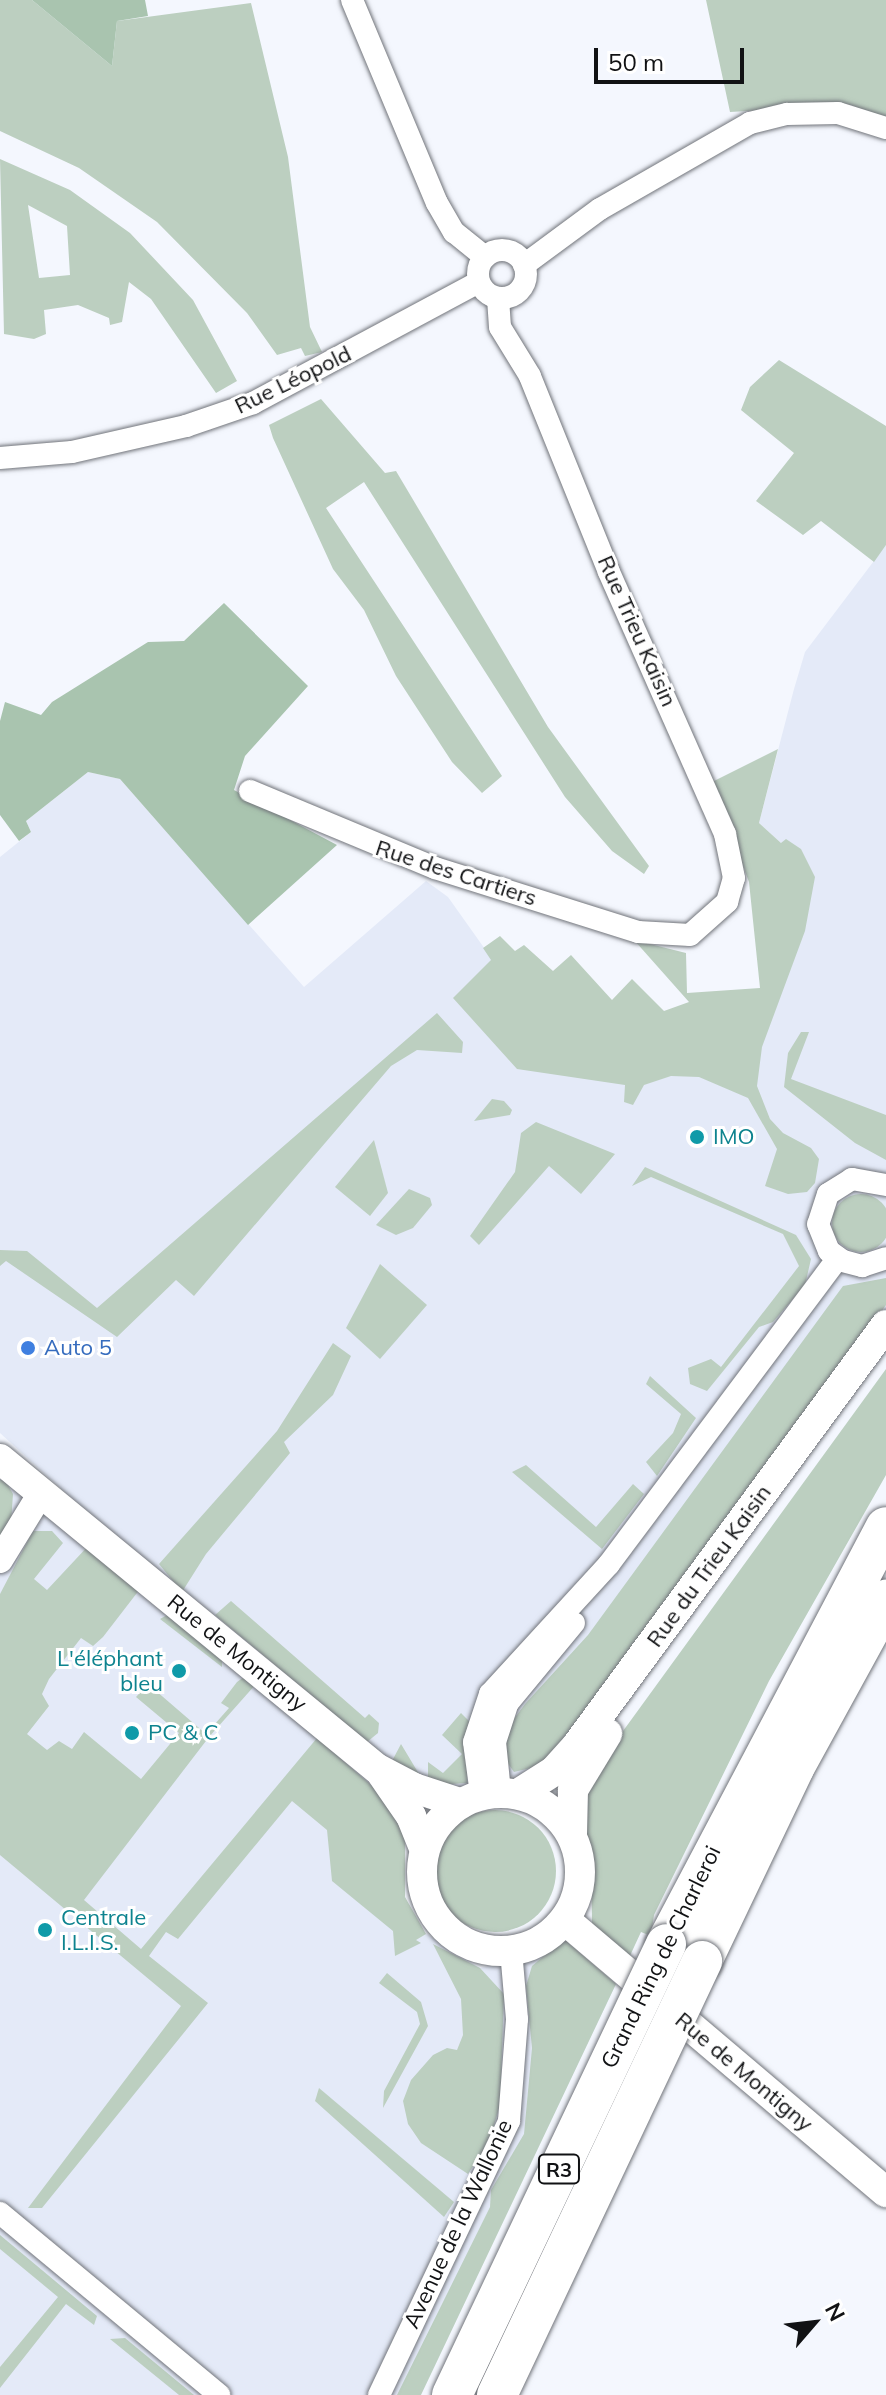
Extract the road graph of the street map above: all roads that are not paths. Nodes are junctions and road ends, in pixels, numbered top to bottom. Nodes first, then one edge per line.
1 (352, 0) edge
2 (886, 128) edge
3 (485, 257) junction
4 (524, 265) junction
5 (479, 282) junction
6 (498, 298) junction
7 (0, 458) edge
8 (250, 791) dead end
9 (669, 937) joint
10 (886, 1185) edge
11 (838, 1258) junction
12 (886, 1258) edge
13 (886, 1325) edge
14 (886, 1355) edge
15 (0, 1459) edge
16 (41, 1493) junction
17 (886, 1527) edge
18 (0, 1560) edge
19 (886, 1600) edge
20 (378, 1769) junction
21 (490, 1796) junction
22 (572, 1834) junction
23 (424, 1849) junction
24 (565, 1920) junction
25 (511, 1951) junction
26 (886, 2192) edge
27 (0, 2213) edge
28 (219, 2395) edge
29 (379, 2395) edge
30 (452, 2395) edge
31 (497, 2395) edge

1 - 3 street
2 - 4 street
3 - 4 street
3 - 5 street
4 - 6 street
5 - 6 street
5 - 7 street, Rue Léopold
6 - 9 street, Rue Trieu Kaisin
8 - 9 street, Rue des Cartiers
10 - 11 street
11 - 12 street
11 - 21 street
13 - 21 main road, Rue du Trieu Kaisin
14 - 22 main road, Rue du Trieu Kaisin
15 - 16 main road, Rue de Montigny
16 - 18 street
16 - 20 main road, Rue de Montigny
17 - 30 highway, Grand Ring de Charleroi / R3, bridge
19 - 31 highway, Grand Ring de Charleroi / R3, bridge
20 - 21 main road
20 - 23 main road
21 - 22 main road
21 - 23 main road
22 - 24 main road
23 - 25 main road
24 - 25 main road
24 - 26 main road, Rue de Montigny
25 - 29 street, Avenue de la Wallonie
27 - 28 street

